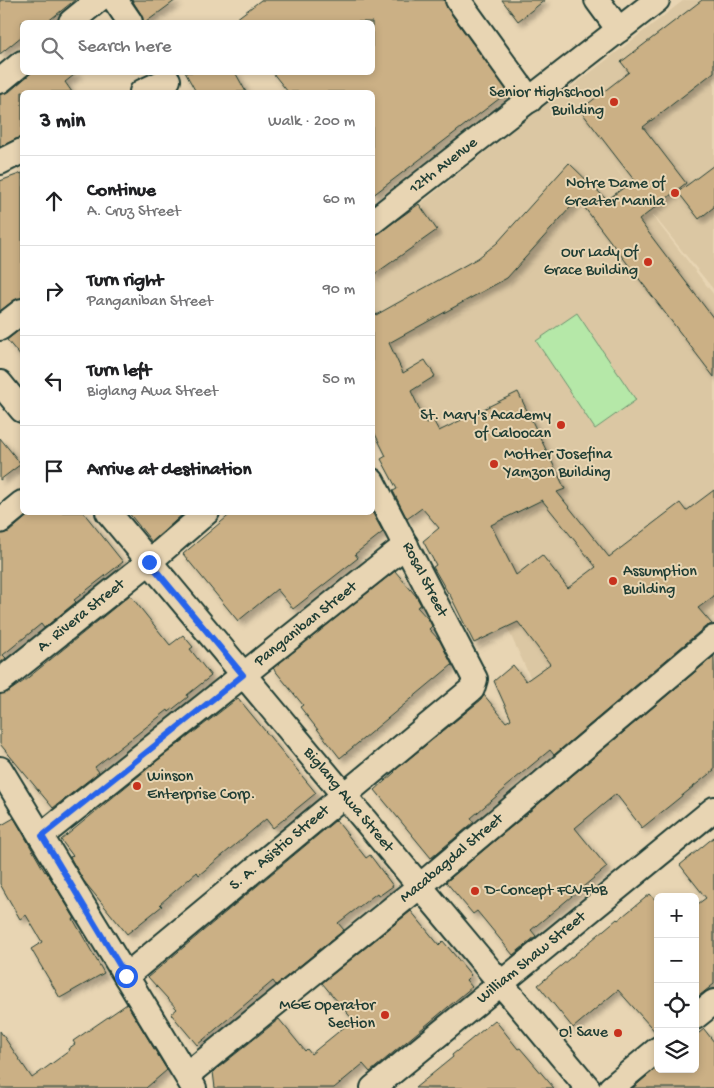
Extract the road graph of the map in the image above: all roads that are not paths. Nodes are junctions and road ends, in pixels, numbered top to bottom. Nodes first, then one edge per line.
1 (98, 0) edge
2 (115, 0) edge
3 (458, 0) edge
4 (597, 0) edge
5 (656, 0) edge
6 (73, 20) edge
7 (129, 20) edge
8 (619, 30) junction
9 (20, 65) edge
10 (0, 81) edge
11 (169, 82) edge
12 (147, 90) edge
13 (530, 100) junction
14 (20, 152) edge
15 (0, 162) edge
16 (375, 220) edge
17 (20, 313) edge
18 (0, 328) edge
19 (0, 383) edge
20 (20, 408) edge
21 (375, 487) edge
22 (20, 505) edge
23 (110, 515) edge
24 (203, 515) edge
25 (0, 521) edge
26 (406, 545) junction
27 (149, 562) junction
28 (714, 638) edge
29 (243, 675) junction
30 (475, 679) joint
31 (0, 681) edge
32 (0, 768) edge
33 (344, 796) junction
34 (714, 808) edge
35 (42, 836) junction
36 (420, 886) junction
37 (126, 976) junction
38 (501, 983) junction
39 (714, 1002) edge
40 (699, 1014) edge
41 (654, 1051) edge
42 (190, 1082) edge
43 (372, 1088) edge
44 (588, 1088) edge
45 (610, 1088) edge

1 - 6 street
2 - 7 street
3 - 13 street
4 - 8 street
5 - 8 street, 12th Avenue
8 - 13 street, 12th Avenue
9 - 10 street
11 - 12 street
13 - 16 street, 12th Avenue
14 - 15 street
17 - 18 street
19 - 20 street
21 - 26 street, Rosal Street
22 - 25 street
23 - 27 street, Biglang Awa Street
24 - 27 street, A. Rivera Street
26 - 29 street, Panganiban Street
26 - 30 street, Rosal Street
27 - 29 street, Biglang Awa Street
27 - 31 street, A. Rivera Street
28 - 36 street, Macabagdal Street
29 - 33 street, Biglang Awa Street
29 - 35 street, Panganiban Street
30 - 33 street, S. A. Asistio Street
32 - 35 street
33 - 36 street, Biglang Awa Street
33 - 37 street, S. A. Asistio Street
34 - 38 street, William Shaw Street
35 - 37 street
36 - 38 street, Biglang Awa Street
36 - 42 street, Macabagdal Street
37 - 42 street
38 - 43 street, William Shaw Street
38 - 44 street, Biglang Awa Street
39 - 40 street
41 - 45 street

